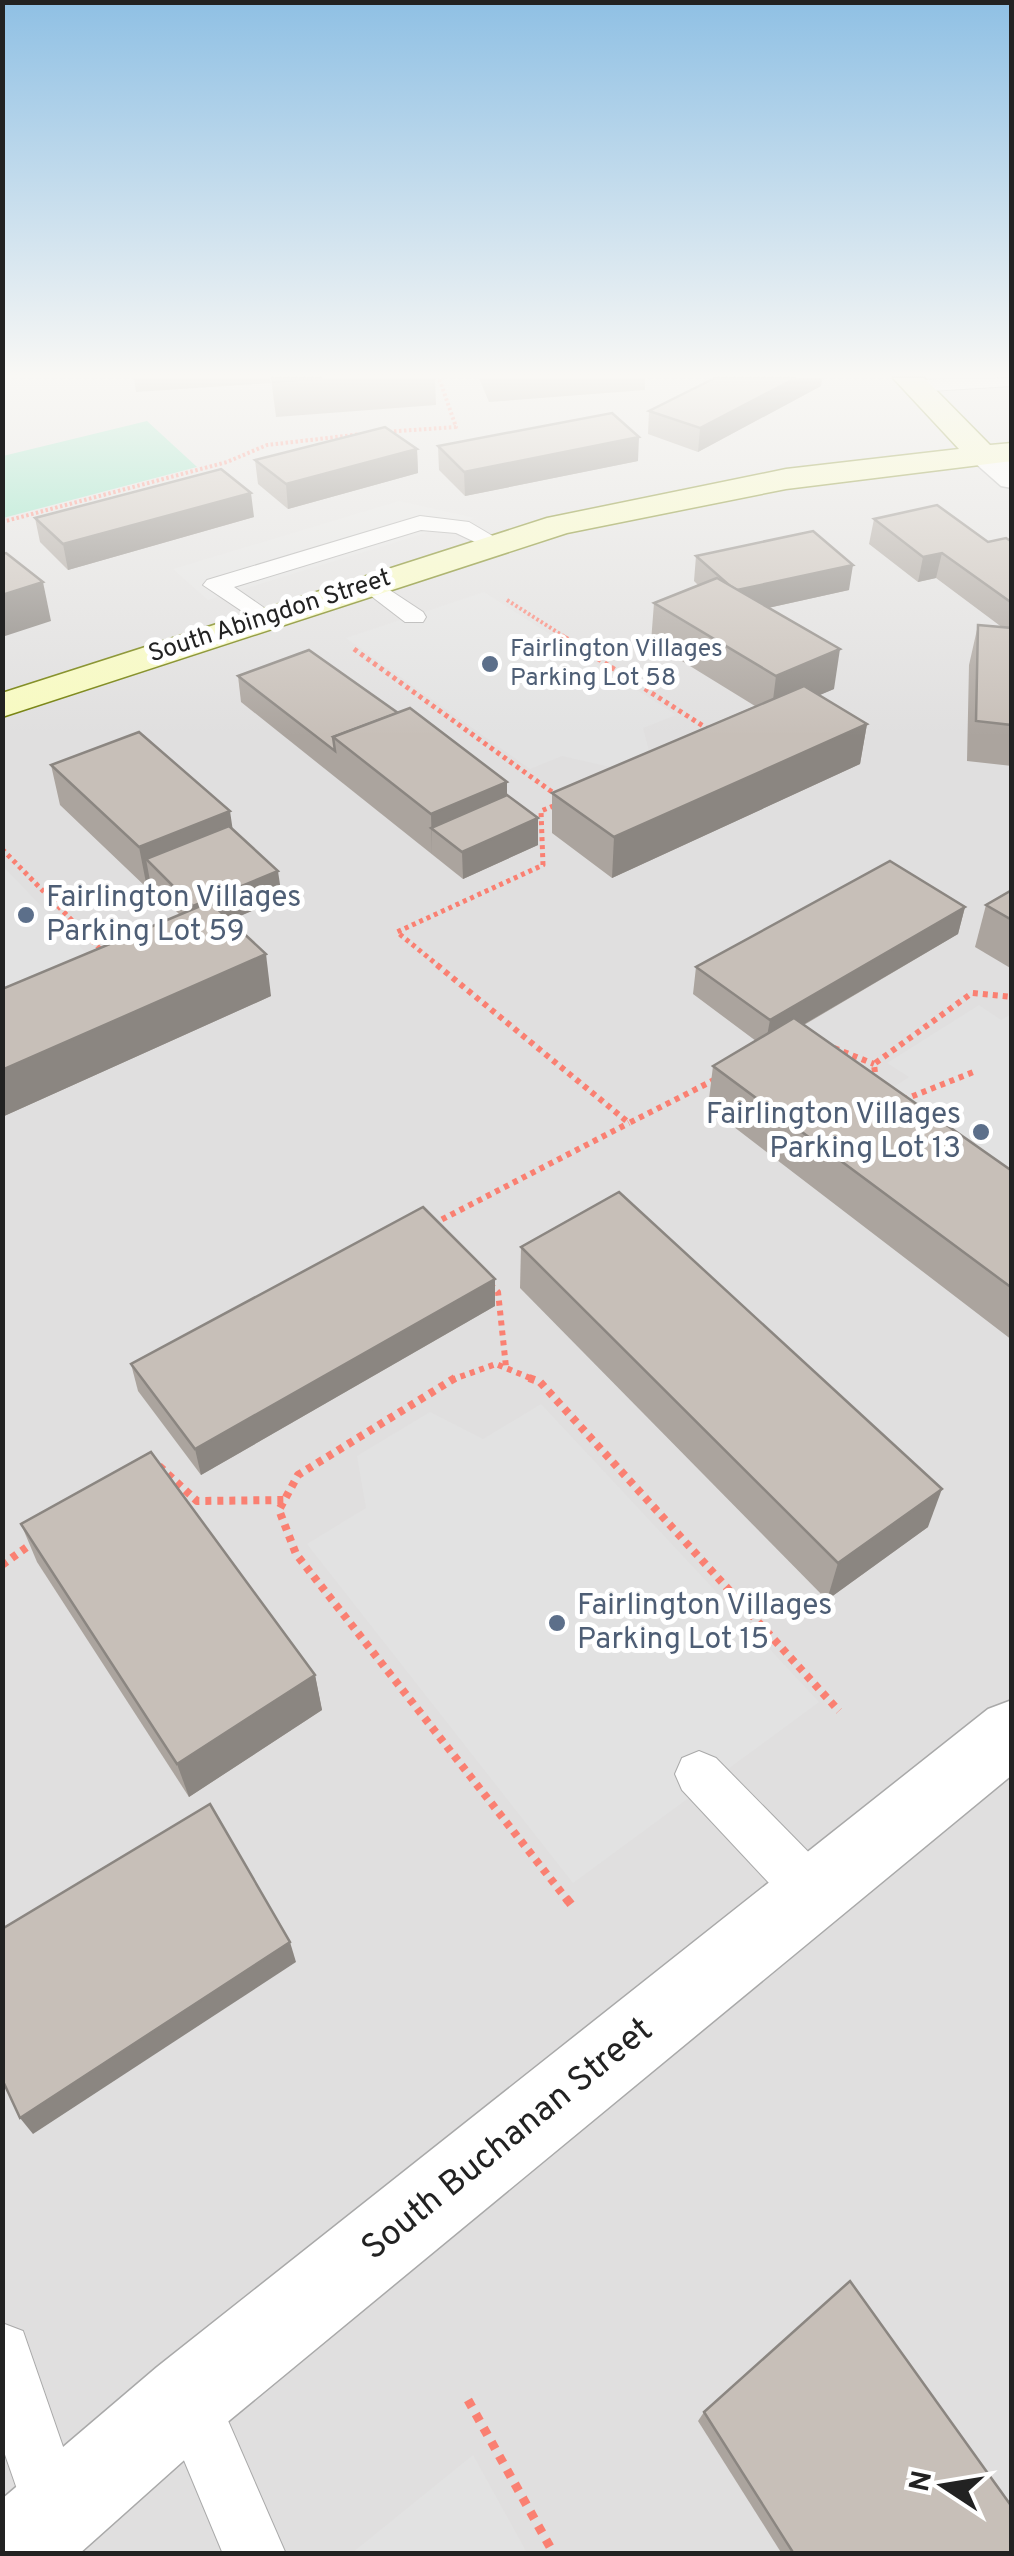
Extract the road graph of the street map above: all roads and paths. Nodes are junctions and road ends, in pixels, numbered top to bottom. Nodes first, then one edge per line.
1 (95, 497) edge
2 (696, 497) edge
3 (2, 522) edge
4 (496, 545) junction
5 (370, 584) junction
6 (501, 596) dead end
7 (414, 617) dead end
8 (264, 618) junction
9 (348, 645) dead end
10 (2, 706) edge
11 (699, 742) edge
12 (2, 849) edge
13 (115, 965) edge
14 (1012, 997) edge
15 (829, 1046) edge
16 (874, 1064) junction
17 (976, 1071) dead end
18 (726, 1074) edge
19 (877, 1094) edge
20 (908, 1115) edge
21 (629, 1122) junction
22 (445, 1236) edge
23 (484, 1278) edge
24 (506, 1368) junction
25 (146, 1472) edge
26 (284, 1500) junction
27 (46, 1534) edge
28 (2, 1565) edge
29 (839, 1712) dead end
30 (1012, 1732) edge
31 (698, 1774) dead end
32 (814, 1894) junction
33 (574, 1908) dead end
34 (2, 2352) edge
35 (188, 2398) junction
36 (468, 2400) dead end
37 (33, 2535) edge
38 (255, 2554) edge
39 (554, 2554) edge

1 - 3 path
2 - 4 street, South Abingdon Street
4 - 5 street, South Abingdon Street
4 - 8 lane
5 - 7 lane
5 - 8 street, South Abingdon Street
6 - 11 path
8 - 10 street, South Abingdon Street
9 - 21 path
12 - 13 path
14 - 16 path
15 - 16 path
16 - 19 path
17 - 20 path
18 - 21 path
21 - 22 path
23 - 24 path
24 - 26 path
24 - 29 path
25 - 26 path
26 - 33 path
27 - 28 path
30 - 32 street, South Buchanan Street
31 - 32 lane
32 - 35 street, South Buchanan Street
34 - 37 lane
35 - 37 street, South Buchanan Street
35 - 38 lane
36 - 39 path

